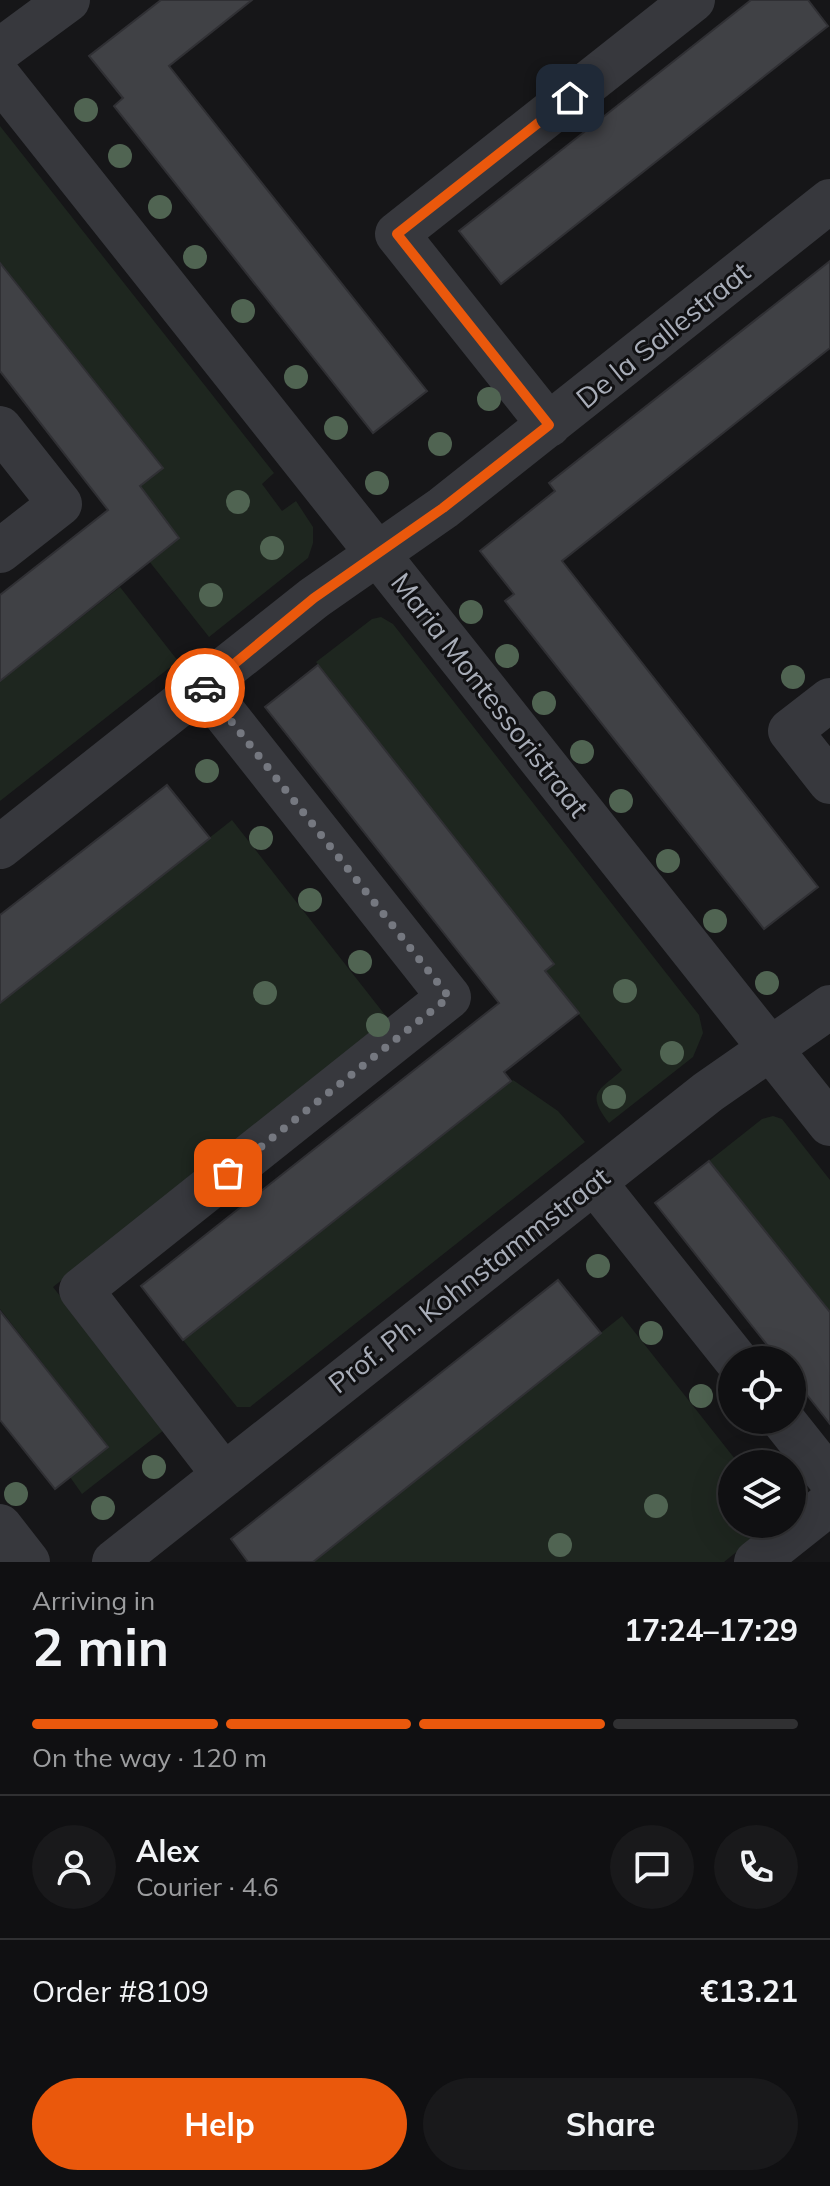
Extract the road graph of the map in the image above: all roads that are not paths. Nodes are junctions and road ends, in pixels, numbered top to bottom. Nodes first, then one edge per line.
1 (68, 0) edge
2 (693, 0) edge
3 (0, 50) edge
4 (0, 78) edge
5 (830, 201) edge
6 (549, 425) junction
7 (0, 428) edge
8 (0, 551) edge
9 (378, 554) junction
10 (203, 686) junction
11 (830, 700) edge
12 (830, 782) edge
13 (0, 847) edge
14 (830, 1007) edge
15 (770, 1048) junction
16 (830, 1124) edge
17 (594, 1182) junction
18 (725, 1346) edge
19 (794, 1434) edge
20 (224, 1475) junction
21 (830, 1479) edge
22 (830, 1503) edge
23 (0, 1526) edge
24 (28, 1562) edge
25 (114, 1562) edge
26 (756, 1562) edge

1 - 3 street
2 - 6 street
4 - 9 street, Maria Montessoristraat
5 - 6 street, De la Sallestraat
6 - 9 street, De la Sallestraat
7 - 8 street
9 - 10 street, De la Sallestraat
9 - 15 street, Maria Montessoristraat
10 - 13 street, De la Sallestraat
10 - 20 street
11 - 12 street
14 - 15 street, Prof. Ph. Kohnstammstraat
15 - 16 street, Maria Montessoristraat
15 - 17 street, Prof. Ph. Kohnstammstraat
17 - 18 street
17 - 20 street, Prof. Ph. Kohnstammstraat
19 - 21 street
20 - 25 street, Prof. Ph. Kohnstammstraat
22 - 26 street
23 - 24 street

